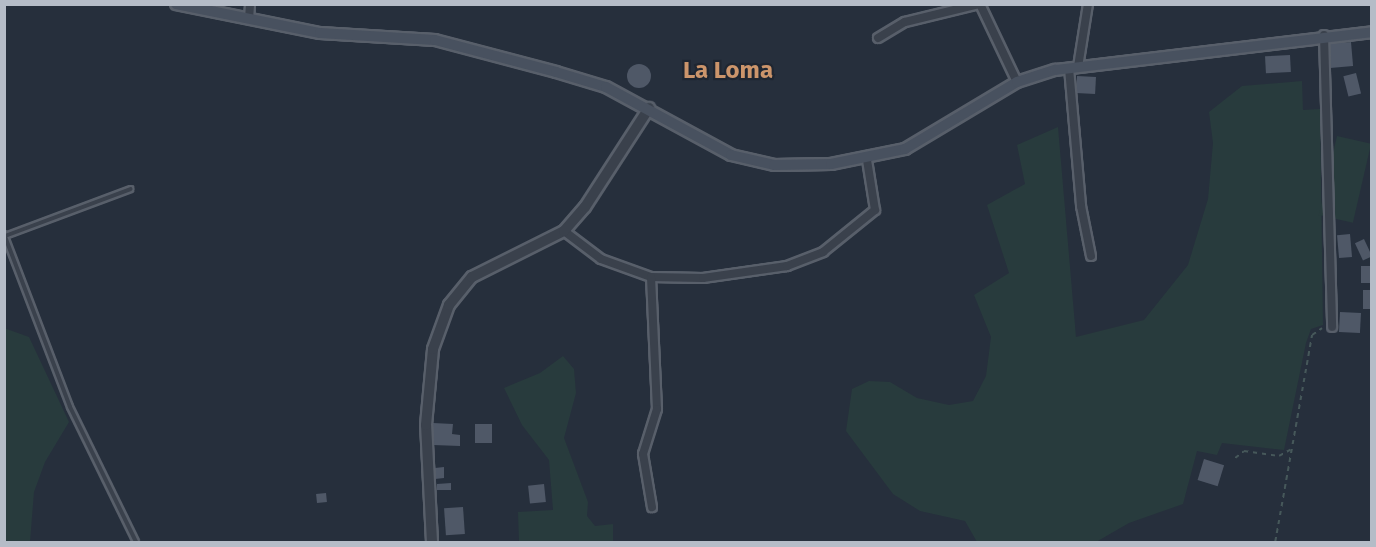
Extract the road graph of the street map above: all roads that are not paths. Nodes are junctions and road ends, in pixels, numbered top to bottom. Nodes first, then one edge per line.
1 (176, 4) edge
2 (250, 4) edge
3 (979, 4) edge
4 (1088, 4) edge
5 (249, 19) junction
6 (1371, 32) edge
7 (1324, 35) junction
8 (878, 38) dead end
9 (1074, 68) junction
10 (1017, 82) junction
11 (649, 108) junction
12 (867, 160) junction
13 (131, 189) dead end
14 (564, 231) junction
15 (5, 235) edge
16 (1091, 256) dead end
17 (651, 277) junction
18 (1332, 327) road end
19 (652, 507) dead end
20 (136, 543) edge
21 (432, 543) edge

1 - 5 main road
2 - 5 street
3 - 8 street
3 - 10 street
4 - 9 street
5 - 11 main road
6 - 7 main road
7 - 9 main road
7 - 18 street
9 - 10 main road
9 - 16 street
10 - 12 main road
11 - 12 main road
11 - 14 street
12 - 17 street
13 - 15 lane
14 - 17 street
14 - 21 street
15 - 20 lane
17 - 19 street

